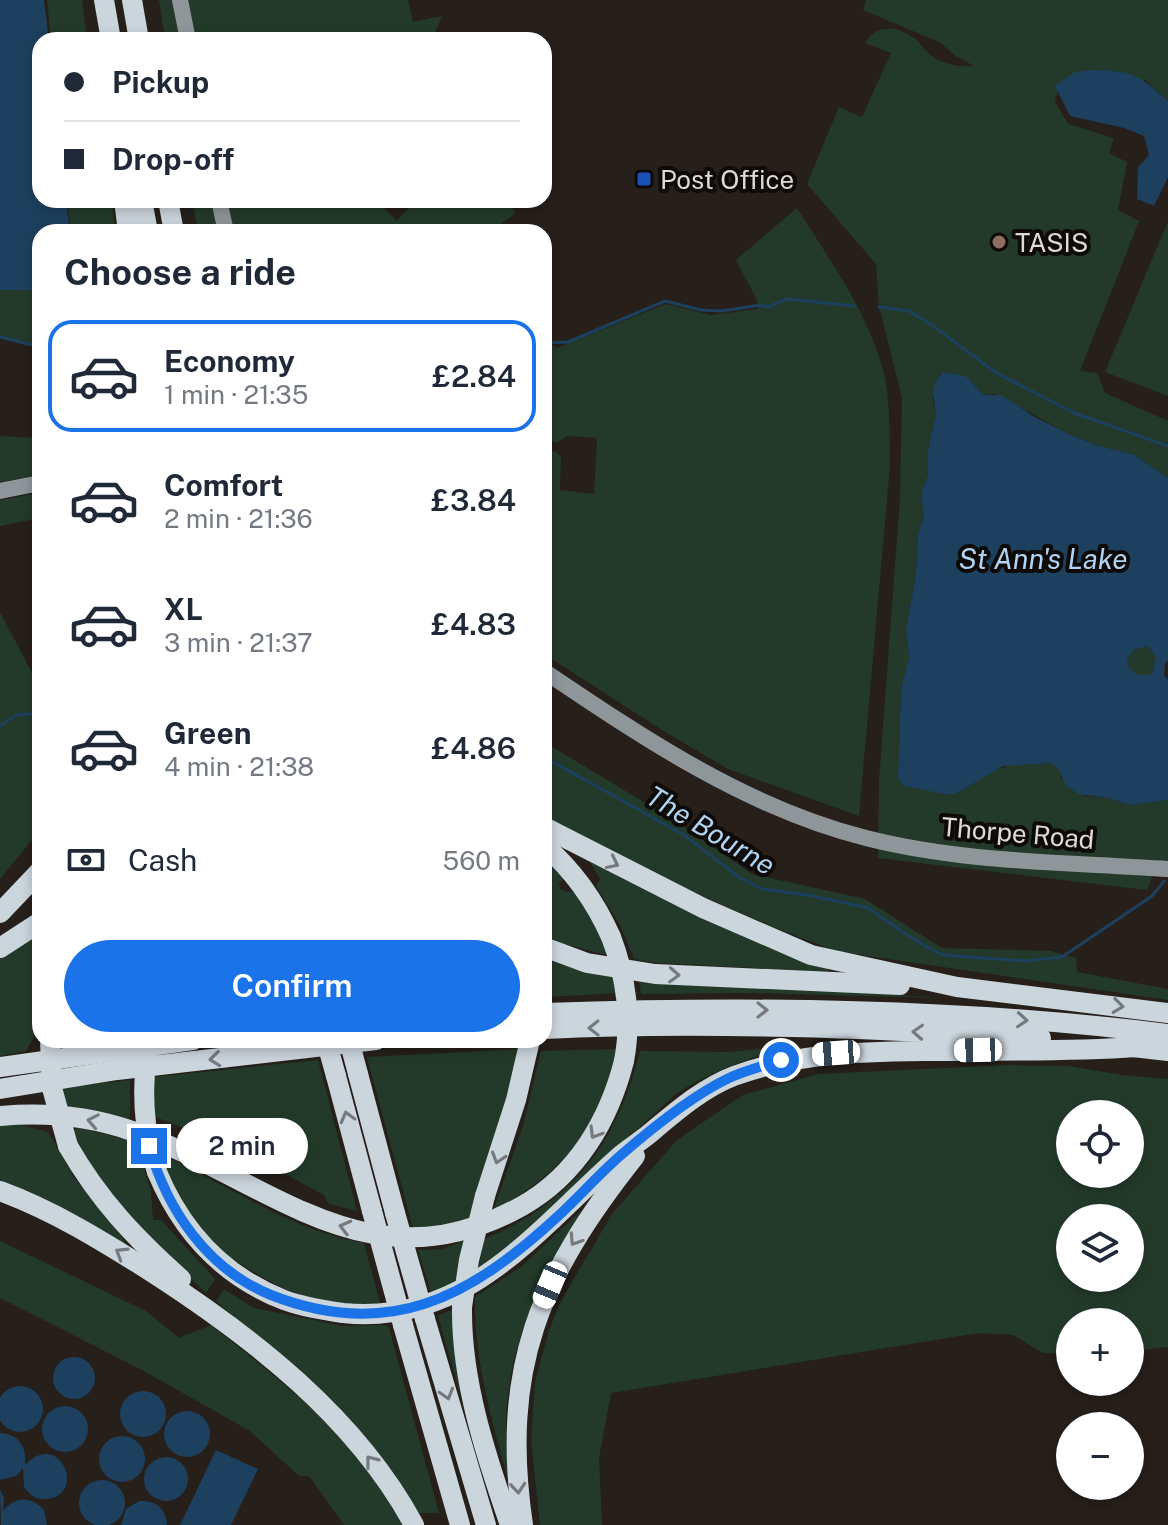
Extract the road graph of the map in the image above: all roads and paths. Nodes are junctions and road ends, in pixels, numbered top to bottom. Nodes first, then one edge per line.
1 (104, 0) edge
2 (132, 0) edge
3 (180, 0) edge
4 (110, 32) edge
5 (138, 32) edge
6 (186, 32) edge
7 (32, 485) edge
8 (0, 491) edge
9 (552, 676) edge
10 (552, 831) edge
11 (552, 854) edge
12 (1168, 869) edge
13 (32, 879) edge
14 (0, 913) edge
15 (32, 927) edge
16 (0, 948) edge
17 (552, 950) edge
18 (957, 987) junction
19 (552, 1013) edge
20 (1168, 1013) edge
21 (552, 1029) edge
22 (1168, 1034) edge
23 (1136, 1047) junction
24 (50, 1048) edge
25 (136, 1048) edge
26 (148, 1048) edge
27 (307, 1048) edge
28 (328, 1048) edge
29 (351, 1048) edge
30 (528, 1048) edge
31 (1168, 1051) edge
32 (0, 1067) edge
33 (0, 1089) edge
34 (0, 1116) edge
35 (653, 1131) junction
36 (0, 1191) edge
37 (211, 1310) junction
38 (414, 1525) edge
39 (460, 1525) edge
40 (486, 1525) edge
41 (510, 1525) edge
42 (523, 1525) edge

1 - 4 highway
2 - 5 highway
3 - 6 main road
7 - 8 main road
9 - 12 main road, Thorpe Road
10 -> 18 highway
11 -> 34 highway, bridge
13 - 14 highway
15 - 16 highway
17 -> 18 highway
18 -> 20 highway
19 -> 22 highway
23 -> 21 highway
23 - 31 highway
23 - 35 highway
24 - 37 highway, bridge
25 - 32 highway
26 - 35 highway, bridge
27 -> 33 highway
39 -> 28 highway, bridge
29 -> 40 highway, bridge
30 -> 41 highway, bridge
35 -> 42 highway
37 -> 36 highway
38 -> 37 highway

